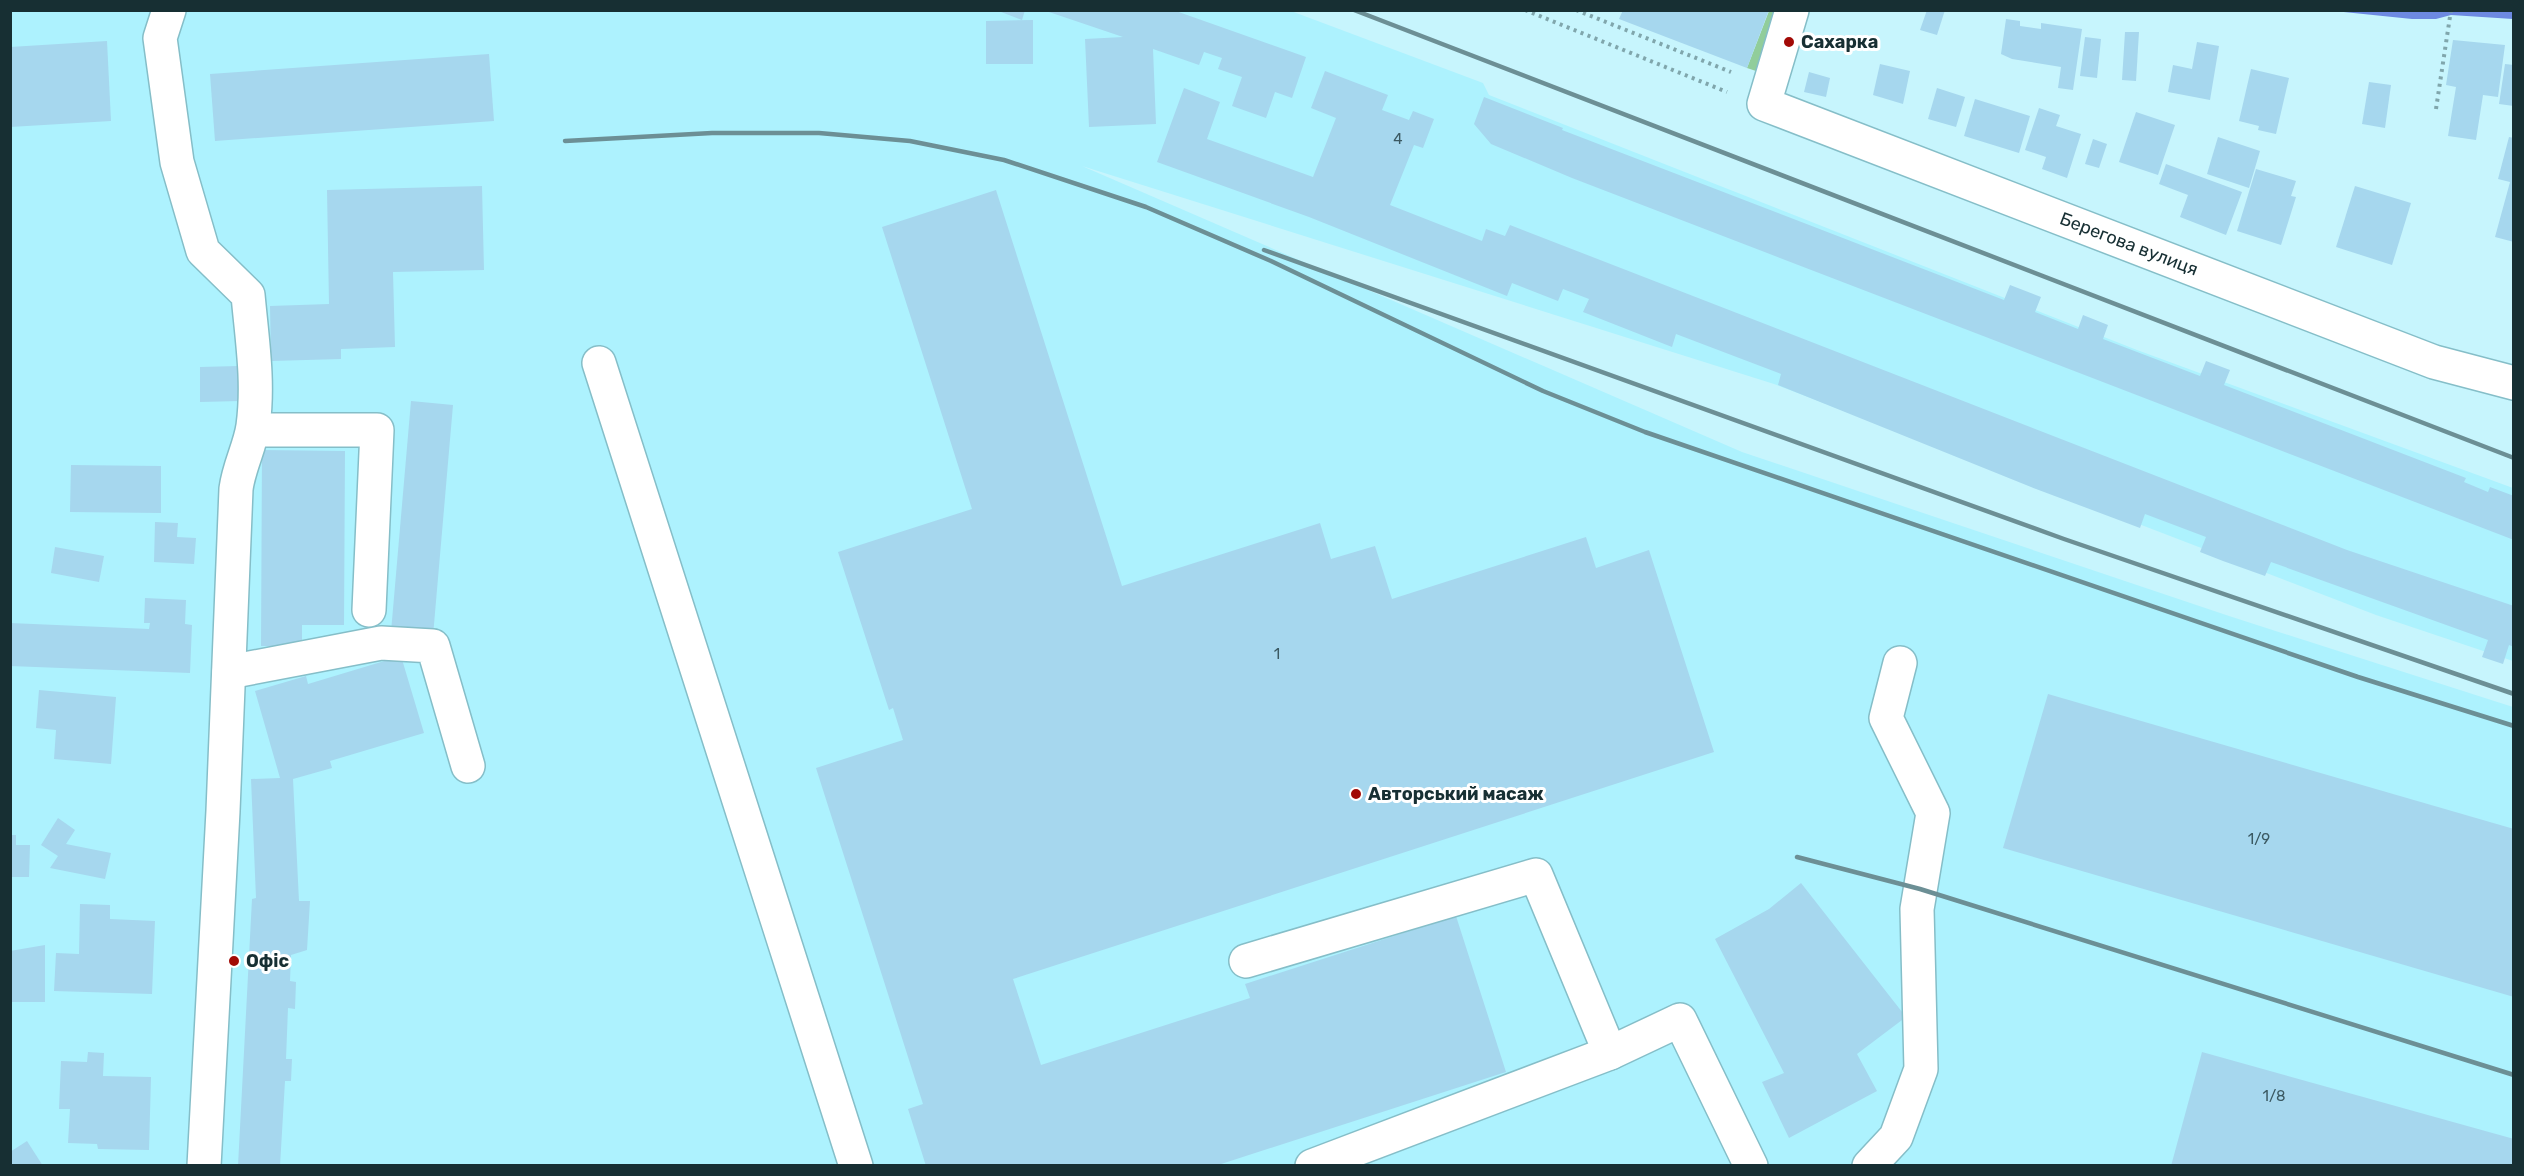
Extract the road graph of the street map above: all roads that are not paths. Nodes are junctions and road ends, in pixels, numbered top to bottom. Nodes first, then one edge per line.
1 (169, 10) edge
2 (1792, 10) edge
3 (599, 363) dead end
4 (2514, 383) edge
5 (252, 430) junction
6 (369, 610) dead end
7 (1900, 663) dead end
8 (229, 672) junction
9 (468, 766) dead end
10 (1246, 961) dead end
11 (1610, 1053) junction
12 (204, 1166) edge
13 (856, 1166) edge
14 (1312, 1166) edge
15 (1751, 1166) edge
16 (1869, 1166) edge

1 - 5 street
2 - 4 street, Берегова вулиця
3 - 13 street
5 - 6 street
5 - 8 street
7 - 16 street
8 - 9 street
8 - 12 street
10 - 11 street
11 - 14 street
11 - 15 street

